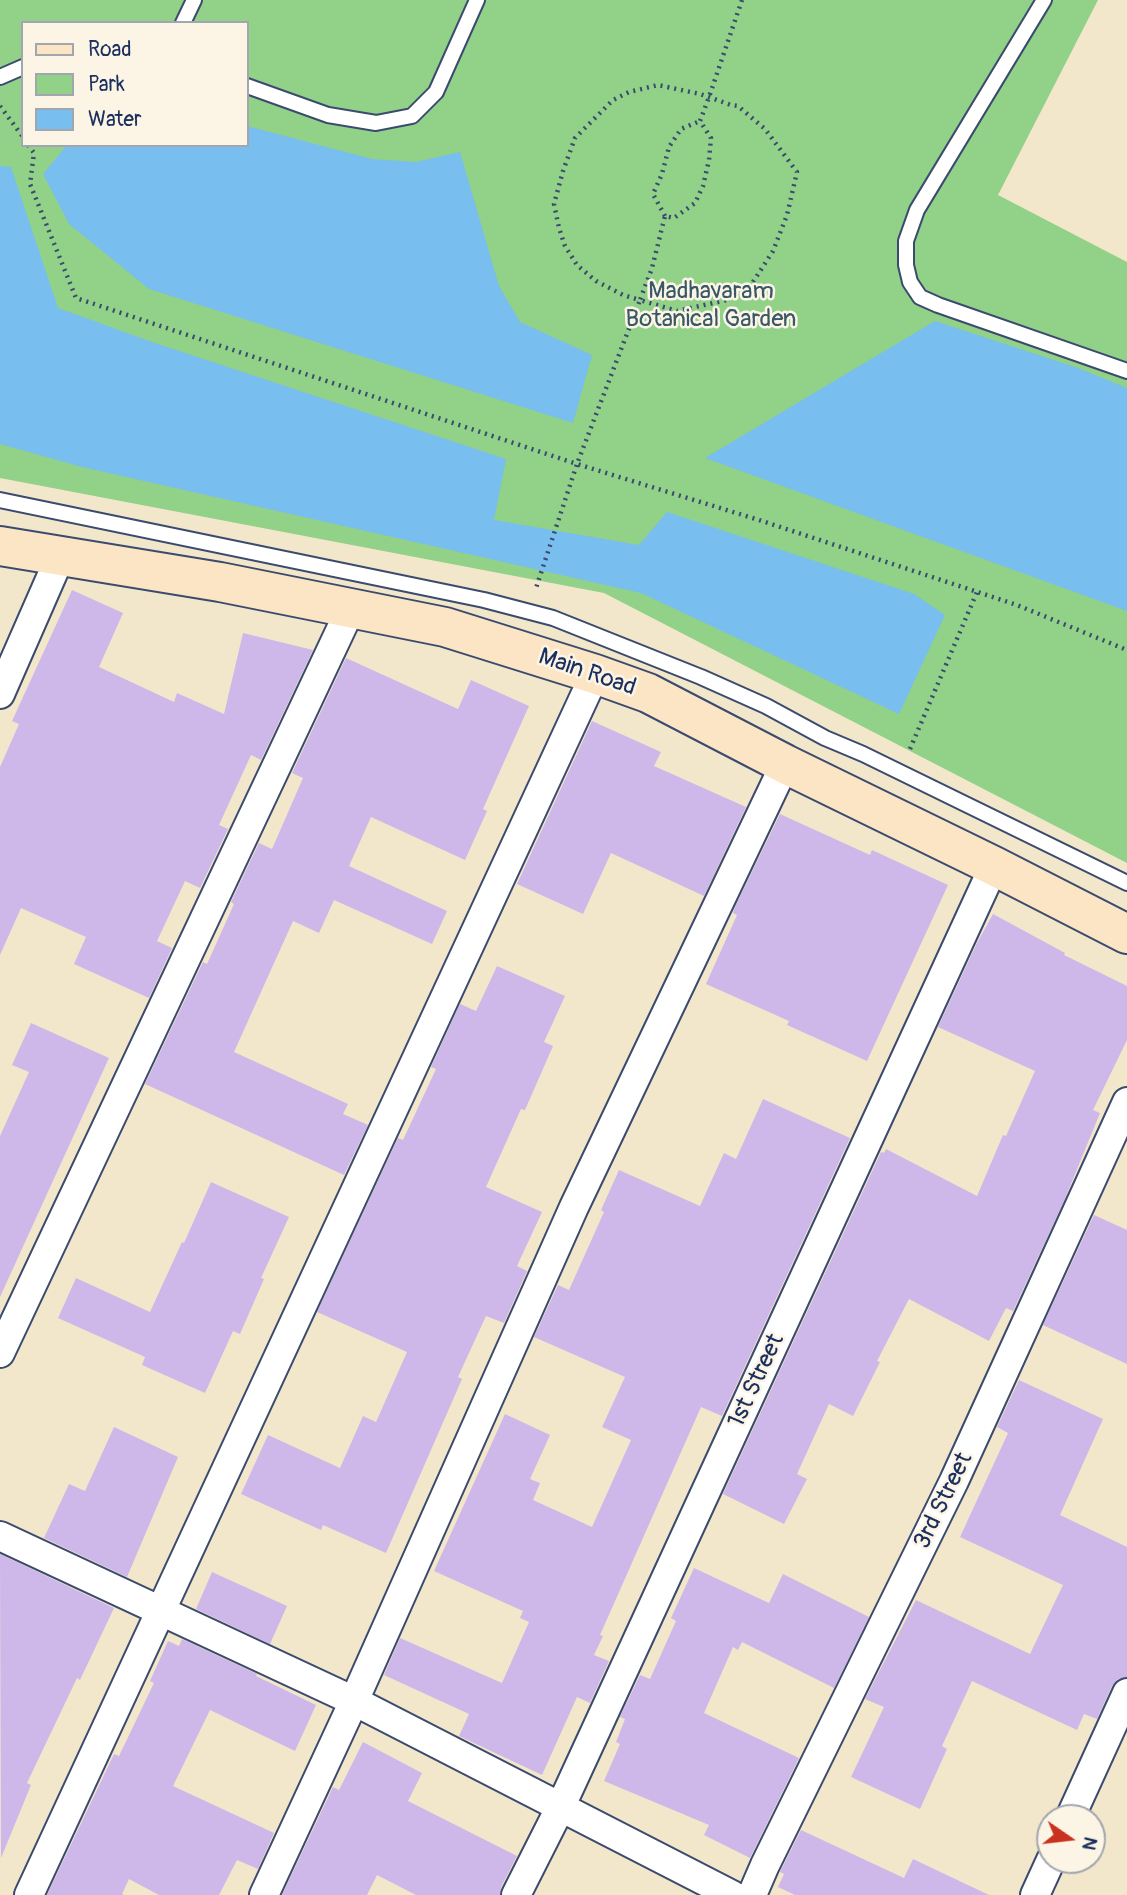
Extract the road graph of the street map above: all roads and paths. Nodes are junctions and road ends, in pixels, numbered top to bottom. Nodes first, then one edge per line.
1 (194, 0) edge
2 (477, 0) edge
3 (742, 0) edge
4 (1044, 0) edge
5 (184, 21) edge
6 (21, 68) edge
7 (0, 77) edge
8 (248, 86) edge
9 (709, 97) junction
10 (0, 106) edge
11 (700, 121) junction
12 (21, 134) edge
13 (30, 147) edge
14 (665, 216) junction
15 (640, 300) junction
16 (1127, 371) edge
17 (577, 464) junction
18 (0, 500) edge
19 (0, 546) edge
20 (60, 557) junction
21 (977, 592) junction
22 (351, 608) junction
23 (528, 612) junction
24 (1127, 650) edge
25 (596, 674) junction
26 (0, 694) edge
27 (785, 764) junction
28 (900, 772) junction
29 (993, 866) junction
30 (1127, 883) edge
31 (1127, 934) edge
32 (1127, 1102) edge
33 (0, 1353) edge
34 (0, 1536) edge
35 (160, 1612) junction
36 (1127, 1693) edge
37 (354, 1701) junction
38 (1076, 1804) edge
39 (560, 1808) junction
40 (1045, 1874) edge
41 (29, 1895) edge
42 (264, 1895) edge
43 (516, 1895) edge
44 (733, 1895) edge
45 (752, 1895) edge
46 (1035, 1895) edge

1 - 5 lane
2 - 8 lane
3 - 9 path
4 - 16 lane
6 - 7 lane
9 - 11 path
9 - 15 path
9 - 15 path
10 - 12 path
11 - 14 path
11 - 14 path
13 - 17 path
14 - 15 path
15 - 17 path
17 - 21 path
17 - 23 path
18 - 23 lane
19 - 20 street, Main Road
20 - 22 street, Main Road
20 - 26 street
21 - 24 path
21 - 28 path
22 - 25 street, Main Road
22 - 33 street
23 - 28 lane
25 - 27 street, Main Road
25 - 35 street
27 - 29 street, Main Road
27 - 37 street
28 - 30 lane
29 - 31 street, Main Road
29 - 39 street, 1st Street
32 - 45 street, 3rd Street
34 - 35 street
35 - 37 street
35 - 41 street
36 - 38 street
37 - 39 street
37 - 42 street
39 - 43 street, 1st Street
39 - 44 street
40 - 46 street

